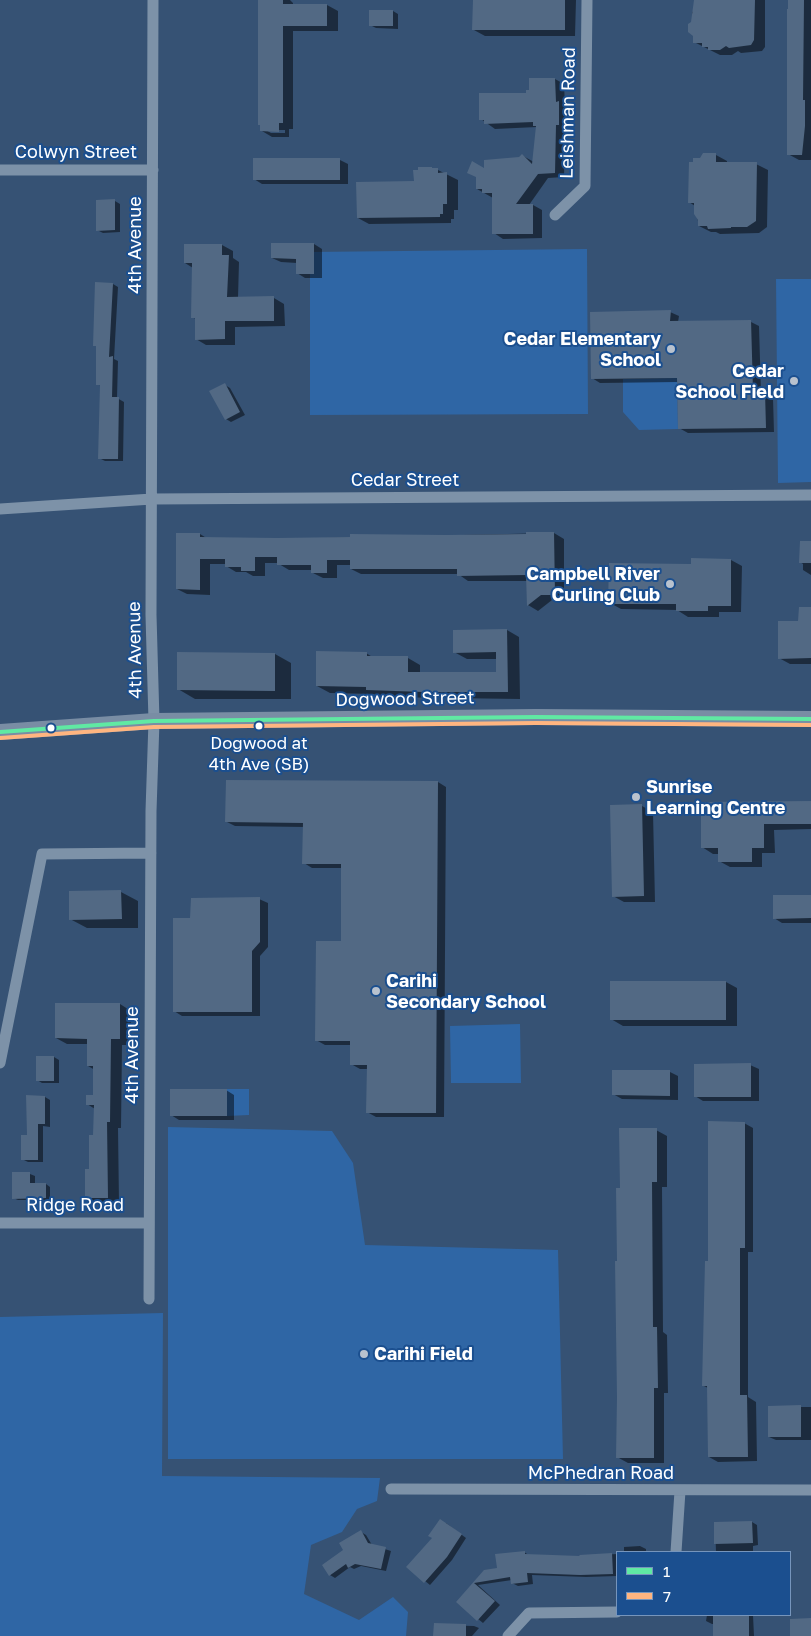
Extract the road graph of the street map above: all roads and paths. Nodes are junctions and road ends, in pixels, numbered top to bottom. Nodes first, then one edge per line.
1 (153, 0) edge
2 (587, 0) edge
3 (0, 170) edge
4 (153, 170) junction
5 (555, 215) dead end
6 (811, 495) edge
7 (152, 499) junction
8 (0, 509) edge
9 (811, 719) edge
10 (154, 722) junction
11 (0, 732) edge
12 (150, 853) junction
13 (0, 1063) edge
14 (0, 1223) edge
15 (150, 1223) junction
16 (150, 1299) dead end
17 (391, 1489) dead end
18 (811, 1490) edge
19 (680, 1491) junction
20 (676, 1551) edge
21 (616, 1612) edge
22 (508, 1636) edge

1 - 4 street, 4th Avenue
2 - 5 street, Leishman Road
3 - 4 street, Colwyn Street
4 - 7 street, 4th Avenue
6 - 7 street, Cedar Street
7 - 8 street, Cedar Street
7 - 10 street, 4th Avenue
9 - 10 main road, Dogwood Street
10 - 11 main road, Dogwood Street
10 - 12 street, 4th Avenue
12 - 13 street
12 - 15 street, 4th Avenue
14 - 15 street, Ridge Road
15 - 16 street, 4th Avenue
17 - 19 street, McPhedran Road
18 - 19 street, McPhedran Road
19 - 20 street
21 - 22 street

